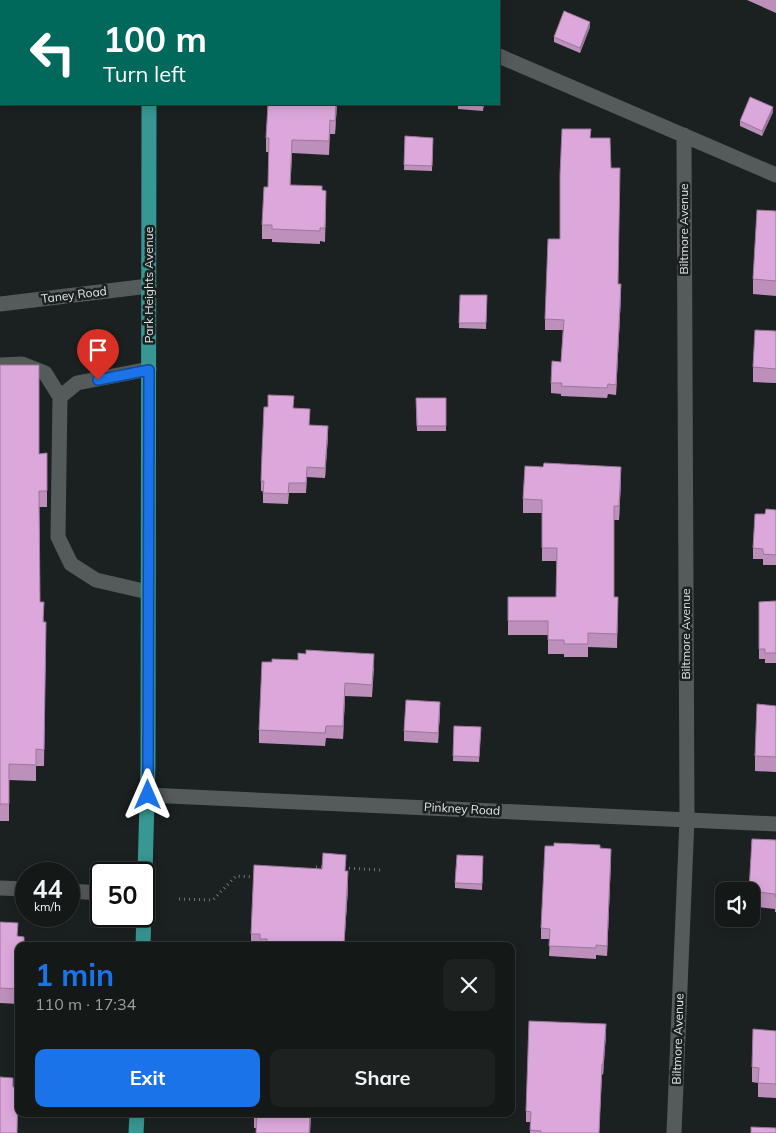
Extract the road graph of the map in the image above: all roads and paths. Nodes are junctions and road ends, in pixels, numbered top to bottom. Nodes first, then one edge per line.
1 (500, 56) edge
2 (149, 105) edge
3 (684, 135) junction
4 (776, 174) edge
5 (149, 286) junction
6 (0, 304) edge
7 (0, 365) edge
8 (149, 370) junction
9 (60, 397) junction
10 (148, 592) junction
11 (148, 795) junction
12 (687, 819) junction
13 (776, 824) edge
14 (145, 862) edge
15 (326, 867) edge
16 (335, 868) edge
17 (381, 870) dead end
18 (310, 871) edge
19 (262, 877) edge
20 (0, 888) edge
21 (15, 889) edge
22 (179, 899) dead end
23 (143, 927) edge
24 (143, 942) edge
25 (137, 1117) edge
26 (136, 1133) edge
27 (674, 1133) edge

1 - 3 street
2 - 5 main road, Park Heights Avenue
3 - 4 street
3 - 12 street, Biltmore Avenue
5 - 6 street, Taney Road
5 - 8 main road, Park Heights Avenue
7 - 9 street
8 - 9 street
8 - 10 main road, Park Heights Avenue
9 - 10 street
10 - 11 main road, Park Heights Avenue
11 - 12 street, Pinkney Road
11 - 14 main road, Park Heights Avenue
12 - 13 street, Pinkney Road
12 - 27 street, Biltmore Avenue
15 - 18 path
16 - 17 path
19 - 22 path
20 - 21 street
23 - 24 main road, Park Heights Avenue
25 - 26 main road

